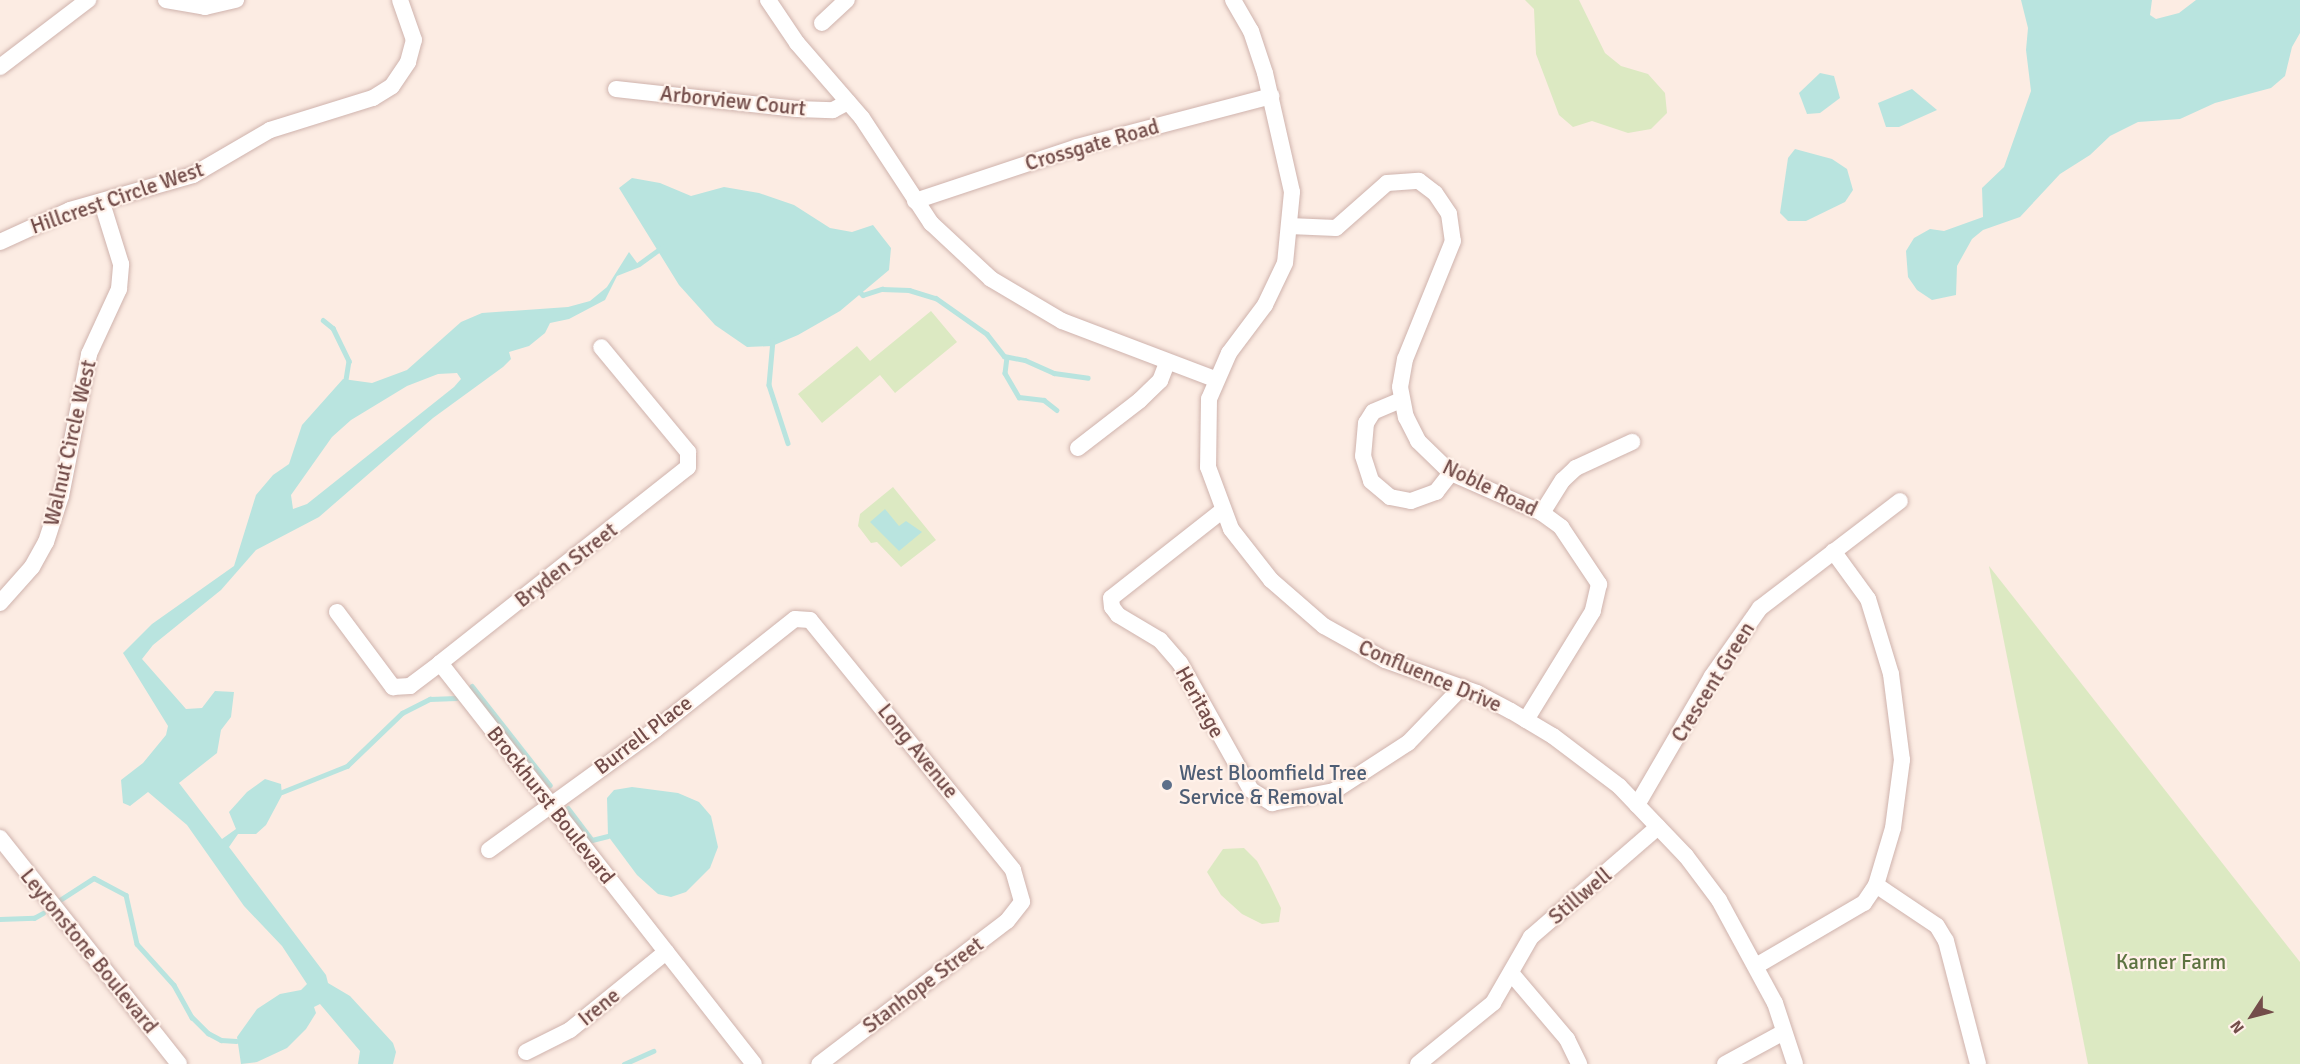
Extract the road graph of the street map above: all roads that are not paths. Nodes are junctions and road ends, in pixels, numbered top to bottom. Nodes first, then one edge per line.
1 (88, 0) edge
2 (166, 0) edge
3 (236, 0) edge
4 (768, 0) edge
5 (847, 0) edge
6 (1239, 3) edge
7 (404, 7) edge
8 (822, 22) dead end
9 (0, 67) edge
10 (616, 89) dead end
11 (1271, 96) junction
12 (848, 102) junction
13 (915, 201) junction
14 (102, 203) junction
15 (1289, 226) junction
16 (0, 242) edge
17 (601, 347) dead end
18 (1167, 363) junction
19 (1215, 379) junction
20 (1401, 400) junction
21 (1632, 442) dead end
22 (1078, 448) dead end
23 (1452, 474) junction
24 (1900, 501) dead end
25 (1223, 510) junction
26 (1542, 513) junction
27 (1833, 551) junction
28 (0, 603) edge
29 (337, 612) dead end
30 (795, 619) joint
31 (440, 663) junction
32 (1462, 687) junction
33 (1526, 720) junction
34 (549, 805) junction
35 (1637, 805) junction
36 (1658, 827) junction
37 (0, 838) edge
38 (489, 850) dead end
39 (1876, 885) junction
40 (1022, 902) joint
41 (666, 952) junction
42 (1756, 966) junction
43 (1511, 972) junction
44 (1784, 1032) junction
45 (526, 1052) dead end
46 (179, 1064) edge
47 (754, 1064) edge
48 (819, 1064) edge
49 (1418, 1064) edge
50 (1580, 1064) edge
51 (1725, 1064) edge
52 (1795, 1064) edge
53 (1978, 1064) edge

1 - 9 street
2 - 3 street
4 - 12 street
5 - 8 street
6 - 11 street
7 - 14 street, Hillcrest Circle West
10 - 12 street, Arborview Court
11 - 13 street, Crossgate Road
11 - 15 street
12 - 13 street
13 - 18 street
14 - 16 street, Hillcrest Circle West
14 - 28 street, Walnut Circle West
15 - 19 street
15 - 20 street, Noble Road
17 - 31 street, Bryden Street
18 - 19 street
18 - 22 street
19 - 25 street, Confluence Drive
20 - 23 street, Noble Road
20 - 23 street
21 - 26 street
23 - 26 street, Noble Road
24 - 27 street, Crescent Green
25 - 32 street, Confluence Drive
25 - 32 street, Heritage
26 - 33 street, Noble Road
27 - 35 street, Crescent Green
27 - 39 street
29 - 31 street
30 - 34 street, Burrell Place
30 - 40 street, Long Avenue
31 - 34 street, Brockhurst Boulevard
32 - 33 street, Confluence Drive
33 - 35 street, Confluence Drive
34 - 38 street, Burrell Place
34 - 41 street, Brockhurst Boulevard
35 - 36 street, Confluence Drive
36 - 42 street, Confluence Drive
36 - 43 street, Stillwell
37 - 46 street, Leytonstone Boulevard
39 - 42 street
39 - 53 street
40 - 48 street, Stanhope Street
41 - 45 street, Irene
41 - 47 street, Brockhurst Boulevard
42 - 44 street, Confluence Drive
43 - 49 street, Stillwell
43 - 50 street
44 - 51 street
44 - 52 street, Confluence Drive

